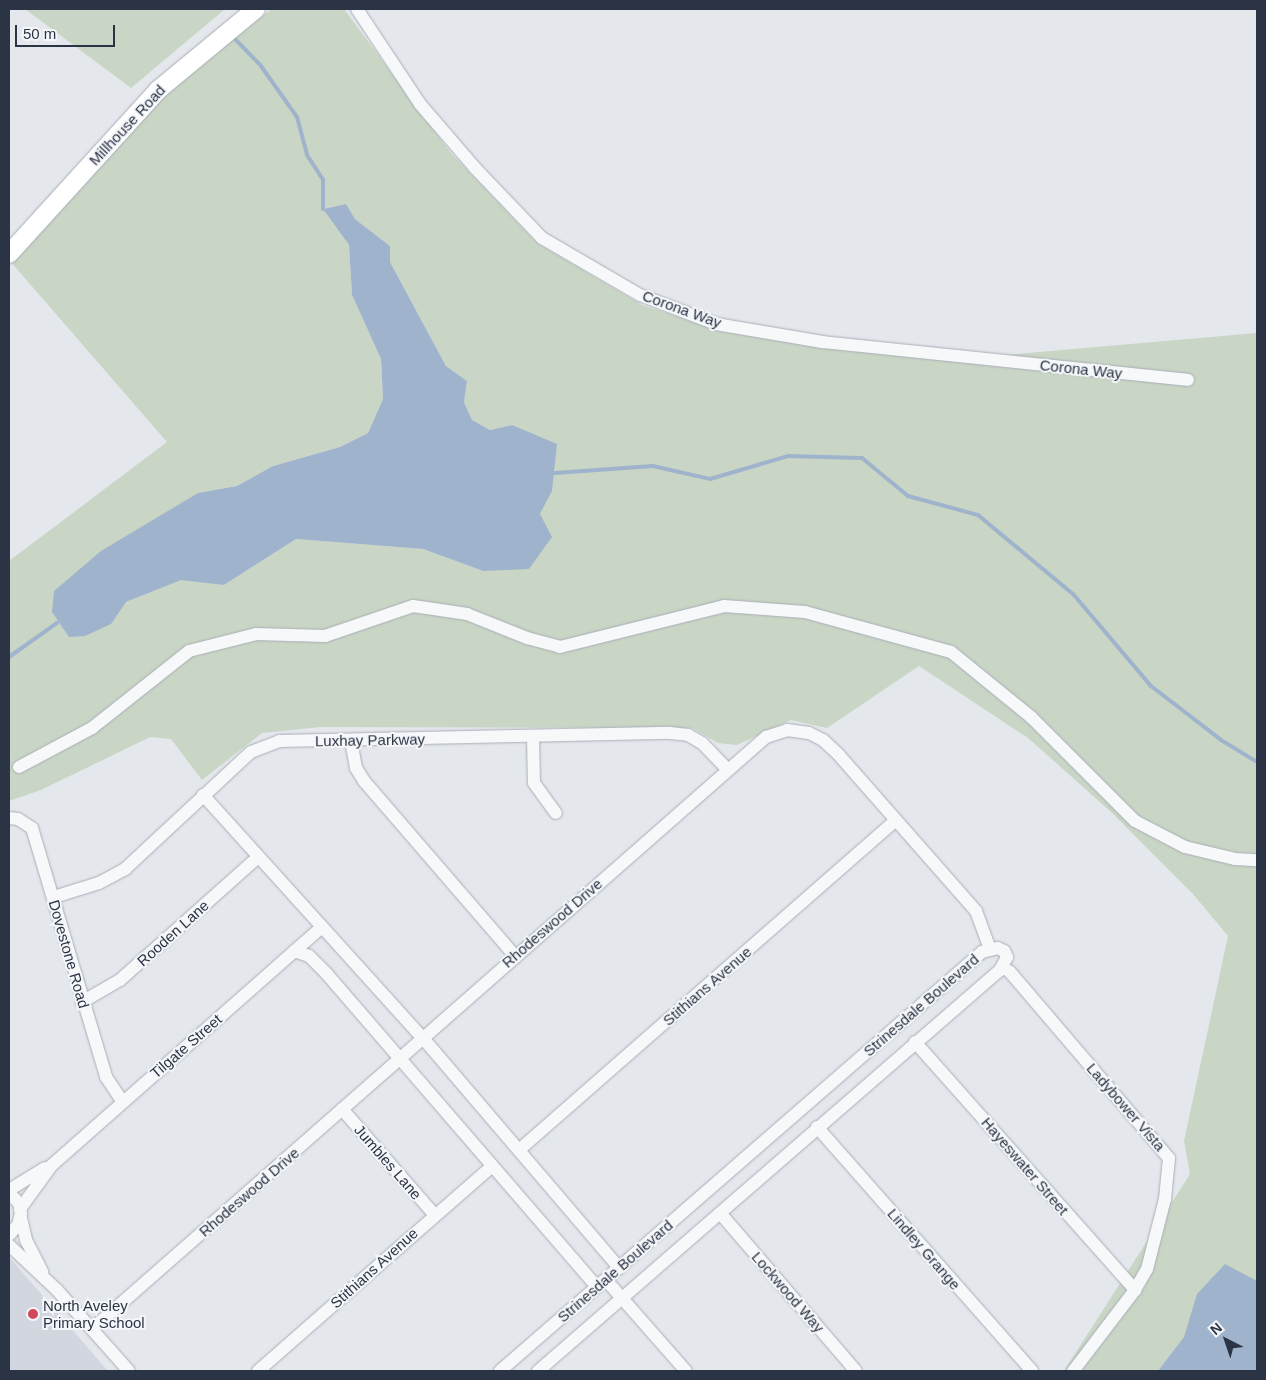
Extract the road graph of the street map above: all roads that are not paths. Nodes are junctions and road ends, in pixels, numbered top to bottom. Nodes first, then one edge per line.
1 (256, 9) edge
2 (357, 9) edge
3 (9, 254) edge
4 (1188, 380) dead end
5 (532, 736) junction
6 (351, 740) junction
7 (19, 767) dead end
8 (728, 769) junction
9 (203, 795) junction
10 (556, 813) dead end
11 (9, 818) edge
12 (895, 821) junction
13 (258, 857) junction
14 (1257, 860) edge
15 (54, 896) junction
16 (321, 928) junction
17 (990, 949) junction
18 (294, 952) junction
19 (514, 955) junction
20 (1002, 967) junction
21 (82, 1002) junction
22 (422, 1037) junction
23 (915, 1042) junction
24 (399, 1059) junction
25 (122, 1101) junction
26 (342, 1110) junction
27 (817, 1127) junction
28 (519, 1150) junction
29 (52, 1165) junction
30 (492, 1166) junction
31 (9, 1192) edge
32 (720, 1213) junction
33 (20, 1214) junction
34 (434, 1214) junction
35 (9, 1235) edge
36 (9, 1245) edge
37 (619, 1268) junction
38 (47, 1280) junction
39 (602, 1283) junction
40 (1135, 1290) junction
41 (623, 1299) junction
42 (92, 1329) junction
43 (514, 1367) edge
44 (129, 1371) edge
45 (258, 1371) edge
46 (500, 1371) edge
47 (538, 1371) edge
48 (686, 1371) edge
49 (856, 1371) edge
50 (1032, 1371) edge
51 (1073, 1371) edge

1 - 3 main road, Millhouse Road
2 - 4 street, Corona Way
5 - 6 street, Luxhay Parkway
5 - 8 street, Luxhay Parkway
5 - 10 street
6 - 9 street, Luxhay Parkway
6 - 19 street
7 - 14 street
8 - 12 street, Rhodeswood Drive
8 - 19 street, Rhodeswood Drive
9 - 13 street
9 - 15 street, Luxhay Parkway
11 - 15 street, Dovestone Road
12 - 17 street, Rhodeswood Drive
12 - 28 street, Stithians Avenue
13 - 16 street
13 - 21 street, Rooden Lane
15 - 21 street, Dovestone Road
16 - 18 street, Tilgate Street
16 - 22 street
17 - 20 street, Strinesdale Boulevard
17 - 37 street, Strinesdale Boulevard
18 - 24 street
18 - 25 street, Tilgate Street
19 - 22 street, Rhodeswood Drive
20 - 23 street, Strinesdale Boulevard
20 - 40 street, Ladybower Vista
21 - 25 street, Dovestone Road
22 - 24 street, Rhodeswood Drive
22 - 28 street
23 - 27 street, Strinesdale Boulevard
23 - 40 street, Hayeswater Street
24 - 26 street, Rhodeswood Drive
24 - 30 street
25 - 29 street, Tilgate Street
26 - 34 street, Jumbles Lane
26 - 42 street, Rhodeswood Drive
27 - 32 street, Strinesdale Boulevard
27 - 50 street, Lindley Grange
28 - 37 street
29 - 31 street, Tilgate Street
29 - 33 street, Tilgate Street
30 - 34 street, Stithians Avenue
30 - 39 street
31 - 33 street
32 - 41 street, Strinesdale Boulevard
32 - 49 street, Lockwood Way
33 - 35 street, Tilgate Street
33 - 38 street
34 - 45 street, Stithians Avenue
36 - 38 street
37 - 39 street, Strinesdale Boulevard
38 - 42 street
39 - 41 street
39 - 43 street, Strinesdale Boulevard
40 - 51 street, Ladybower Vista
41 - 47 street, Strinesdale Boulevard
41 - 48 street
42 - 44 street
43 - 46 street, Strinesdale Boulevard

